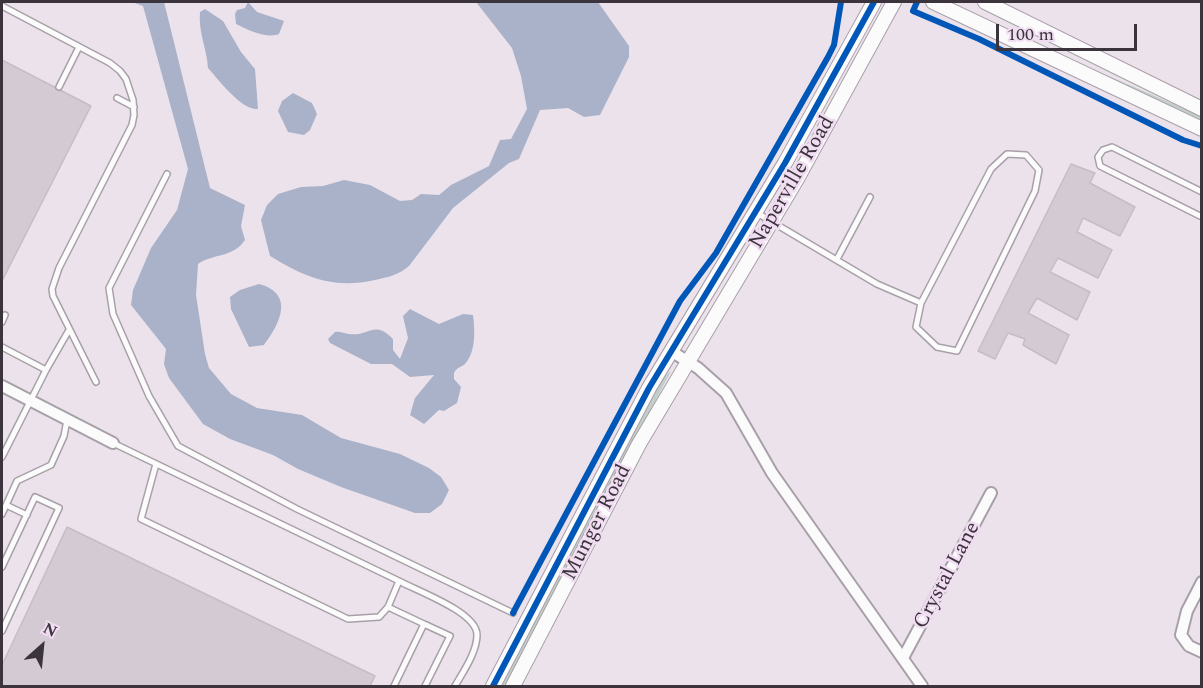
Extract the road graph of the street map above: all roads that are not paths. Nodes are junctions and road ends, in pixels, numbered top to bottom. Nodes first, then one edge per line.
1 (874, 2) edge
2 (894, 2) edge
3 (933, 2) edge
4 (985, 2) edge
5 (2, 6) edge
6 (79, 47) junction
7 (59, 87) dead end
8 (117, 98) dead end
9 (134, 107) junction
10 (1202, 109) edge
11 (1202, 129) edge
12 (167, 174) dead end
13 (1202, 192) edge
14 (870, 197) dead end
15 (755, 212) junction
16 (1202, 217) edge
17 (771, 222) junction
18 (837, 259) junction
19 (921, 303) junction
20 (5, 315) dead end
21 (2, 322) edge
22 (69, 330) junction
23 (2, 347) edge
24 (670, 351) junction
25 (686, 361) junction
26 (46, 370) junction
27 (96, 382) dead end
28 (2, 386) edge
29 (31, 401) junction
30 (67, 420) junction
31 (2, 442) edge
32 (113, 443) joint
33 (8, 445) junction
34 (2, 457) edge
35 (156, 464) junction
36 (991, 493) dead end
37 (6, 505) junction
38 (2, 514) edge
39 (27, 515) junction
40 (2, 567) edge
41 (399, 581) junction
42 (1202, 582) edge
43 (388, 607) junction
44 (513, 613) dead end
45 (424, 624) junction
46 (2, 631) edge
47 (1202, 652) edge
48 (903, 658) junction
49 (394, 687) edge
50 (425, 687) edge
51 (455, 687) edge
52 (493, 687) edge
53 (513, 687) edge
54 (922, 687) edge

1 - 15 street, Naperville Road
2 - 17 street, Naperville Road
3 - 11 street
4 - 10 street
5 - 6 lane
6 - 7 lane
6 - 9 lane
8 - 9 lane
9 - 22 lane
12 - 44 lane
13 - 16 lane
14 - 18 lane
15 - 17 lane
15 - 24 street, Naperville Road
17 - 18 lane
17 - 25 street, Naperville Road
18 - 19 lane
19 - 19 lane
20 - 21 lane
22 - 26 lane
22 - 27 lane
23 - 26 lane
24 - 25 street
24 - 52 street, Munger Road
25 - 48 street
25 - 53 street, Munger Road
26 - 29 lane
28 - 29 street
29 - 30 street
29 - 33 lane
30 - 32 street
30 - 37 lane
31 - 33 lane
32 - 35 lane
33 - 34 lane
35 - 41 lane
35 - 43 lane
36 - 48 street, Crystal Lane
37 - 38 lane
37 - 39 lane
39 - 40 lane
39 - 46 lane
41 - 43 lane
41 - 51 lane
42 - 47 street
43 - 45 lane
45 - 49 lane
45 - 50 lane
48 - 54 street

